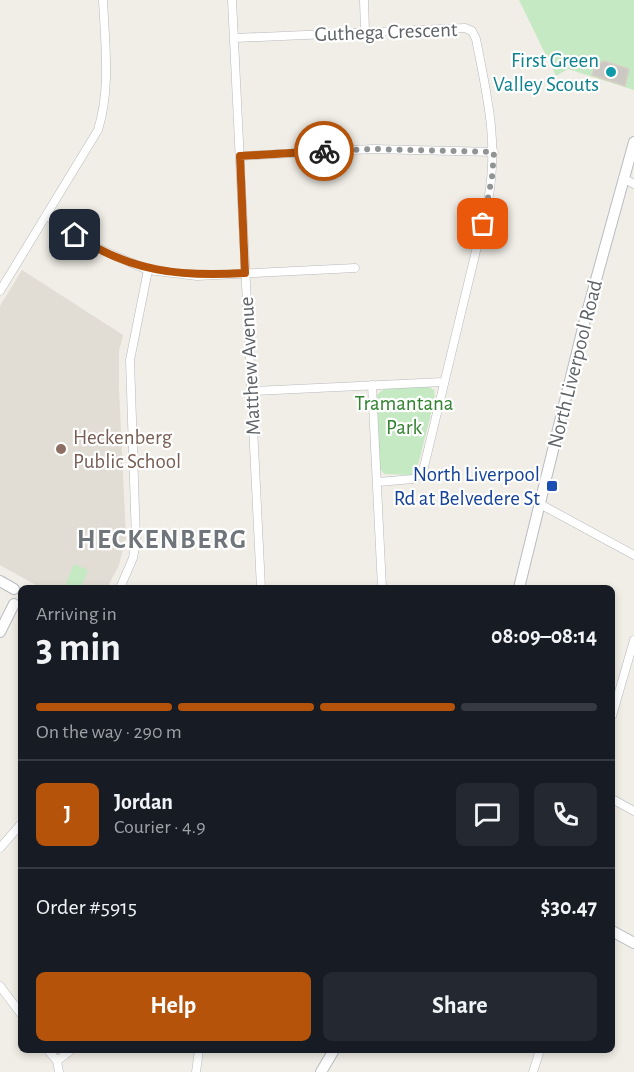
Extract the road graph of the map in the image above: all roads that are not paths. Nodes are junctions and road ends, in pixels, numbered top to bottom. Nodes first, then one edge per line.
1 (103, 0) edge
2 (232, 0) edge
3 (364, 0) edge
4 (365, 32) junction
5 (234, 39) junction
6 (634, 142) edge
7 (494, 152) junction
8 (240, 156) junction
9 (622, 178) junction
10 (634, 184) edge
11 (47, 216) junction
12 (355, 268) dead end
13 (148, 270) junction
14 (245, 273) junction
15 (0, 291) edge
16 (443, 382) junction
17 (372, 385) junction
18 (252, 391) junction
19 (378, 482) junction
20 (540, 504) junction
21 (634, 555) edge
22 (0, 581) edge
23 (121, 585) edge
24 (261, 585) edge
25 (382, 585) edge
26 (520, 585) edge
27 (18, 589) edge
28 (18, 590) edge
29 (18, 604) edge
30 (0, 633) edge
31 (634, 639) edge
32 (615, 706) edge
33 (615, 801) edge
34 (634, 812) edge
35 (18, 827) edge
36 (0, 848) edge
37 (615, 933) edge
38 (634, 943) edge
39 (0, 986) edge
40 (18, 1010) edge
41 (50, 1053) edge
42 (67, 1053) edge
43 (199, 1053) edge
44 (332, 1053) edge
45 (539, 1053) edge
46 (57, 1061) junction
47 (59, 1072) edge
48 (196, 1072) edge
49 (321, 1072) edge
50 (533, 1072) edge

1 - 11 street
2 - 5 street, Matthew Avenue
3 - 4 street
4 - 5 street, Guthega Crescent
4 - 7 street, Guthega Crescent
5 - 8 street, Matthew Avenue
6 - 9 main road, North Liverpool Road
7 - 8 street
7 - 16 street, Guthega Crescent
8 - 14 street, Matthew Avenue
9 - 10 street
9 - 20 main road, North Liverpool Road
11 - 13 street
11 - 15 street
12 - 14 street
13 - 14 street
13 - 23 street
14 - 18 street, Matthew Avenue
16 - 17 street
16 - 19 street, Guthega Crescent
17 - 18 street
17 - 19 street
18 - 24 street, Matthew Avenue
19 - 25 street
20 - 21 street
20 - 26 main road, North Liverpool Road
22 - 27 main road
28 - 29 main road
29 - 30 main road
31 - 32 street
33 - 34 street
35 - 36 street
37 - 38 main road
39 - 40 street
41 - 46 street
42 - 46 street
43 - 48 street
44 - 49 main road
45 - 50 street
46 - 47 street

